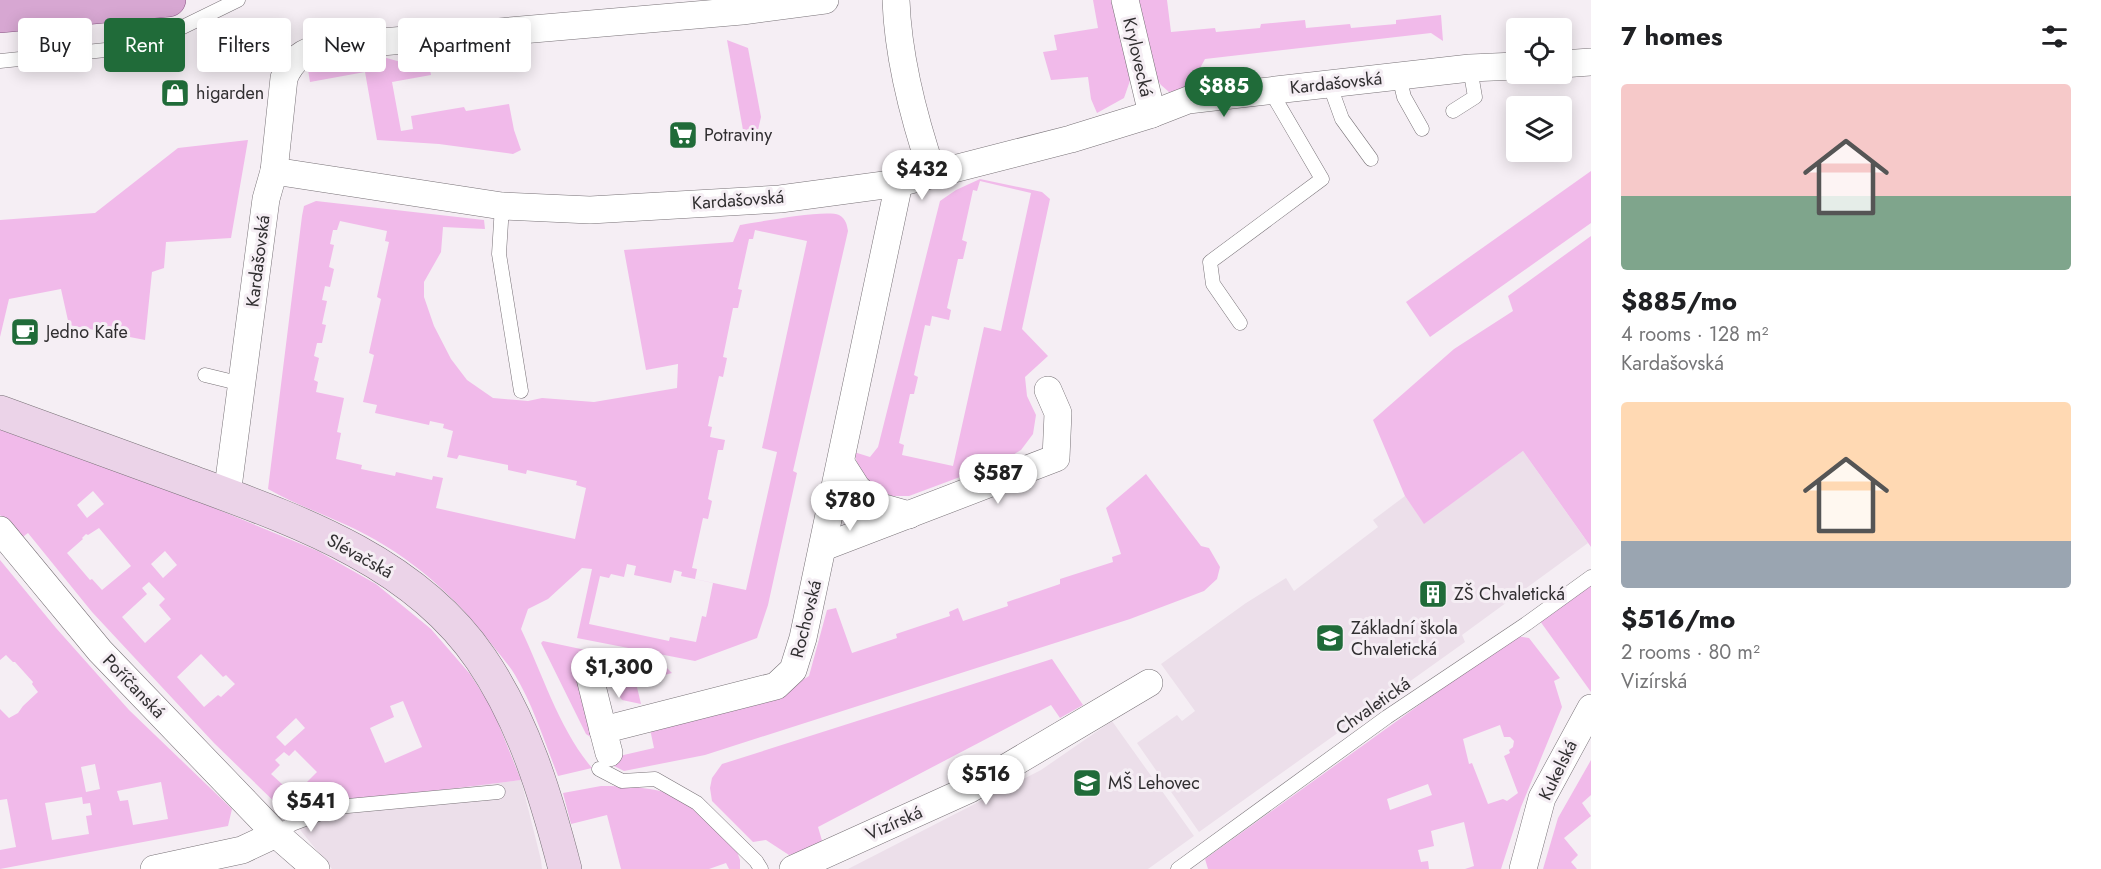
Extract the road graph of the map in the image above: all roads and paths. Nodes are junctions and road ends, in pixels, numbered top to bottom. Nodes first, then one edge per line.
1 (169, 0) edge
2 (238, 0) edge
3 (825, 0) edge
4 (896, 0) edge
5 (1125, 0) edge
6 (0, 16) edge
7 (0, 61) edge
8 (1591, 62) edge
9 (1572, 63) edge
10 (1506, 66) edge
11 (1470, 68) junction
12 (1399, 76) junction
13 (1329, 83) junction
14 (1270, 90) junction
15 (1453, 111) dead end
16 (1152, 114) junction
17 (1422, 129) dead end
18 (1371, 159) dead end
19 (274, 171) junction
20 (933, 175) junction
21 (899, 183) junction
22 (502, 206) junction
23 (1240, 323) dead end
24 (205, 375) dead end
25 (242, 384) junction
26 (1048, 390) dead end
27 (521, 392) dead end
28 (0, 412) edge
29 (841, 463) junction
30 (227, 495) junction
31 (909, 515) junction
32 (0, 530) edge
33 (824, 547) junction
34 (1591, 577) edge
35 (590, 678) dead end
36 (1149, 683) dead end
37 (1591, 708) edge
38 (604, 751) junction
39 (498, 792) dead end
40 (276, 834) junction
41 (154, 869) edge
42 (316, 869) edge
43 (565, 869) edge
44 (762, 869) edge
45 (793, 869) edge
46 (1178, 869) edge
47 (1523, 869) edge

1 - 6 main road
2 - 7 lane
3 - 19 street
4 - 20 street
5 - 16 street, Krylovecká
8 - 9 street
10 - 11 street, Kardašovská
11 - 12 street, Kardašovská
11 - 15 lane
12 - 13 street, Kardašovská
12 - 17 lane
13 - 14 street, Kardašovská
13 - 18 lane
14 - 16 street, Kardašovská
14 - 23 lane
16 - 20 street, Kardašovská
19 - 22 street, Kardašovská
19 - 25 street, Kardašovská
20 - 21 street, Kardašovská
21 - 22 street, Kardašovská
21 - 29 street, Rochovská
22 - 27 lane
24 - 25 lane
25 - 30 street, Kardašovská
26 - 31 street
28 - 30 street, Slévačská
29 - 31 street
29 - 33 street, Rochovská
30 - 43 street, Slévačská
31 - 33 street
32 - 40 street, Poříčanská
33 - 38 street, Rochovská
34 - 46 lane, Chvaletická
35 - 38 street
36 - 45 street, Vizírská
37 - 47 street, Kukelská
38 - 44 lane
39 - 40 lane
40 - 41 street
40 - 42 street, Poříčanská

